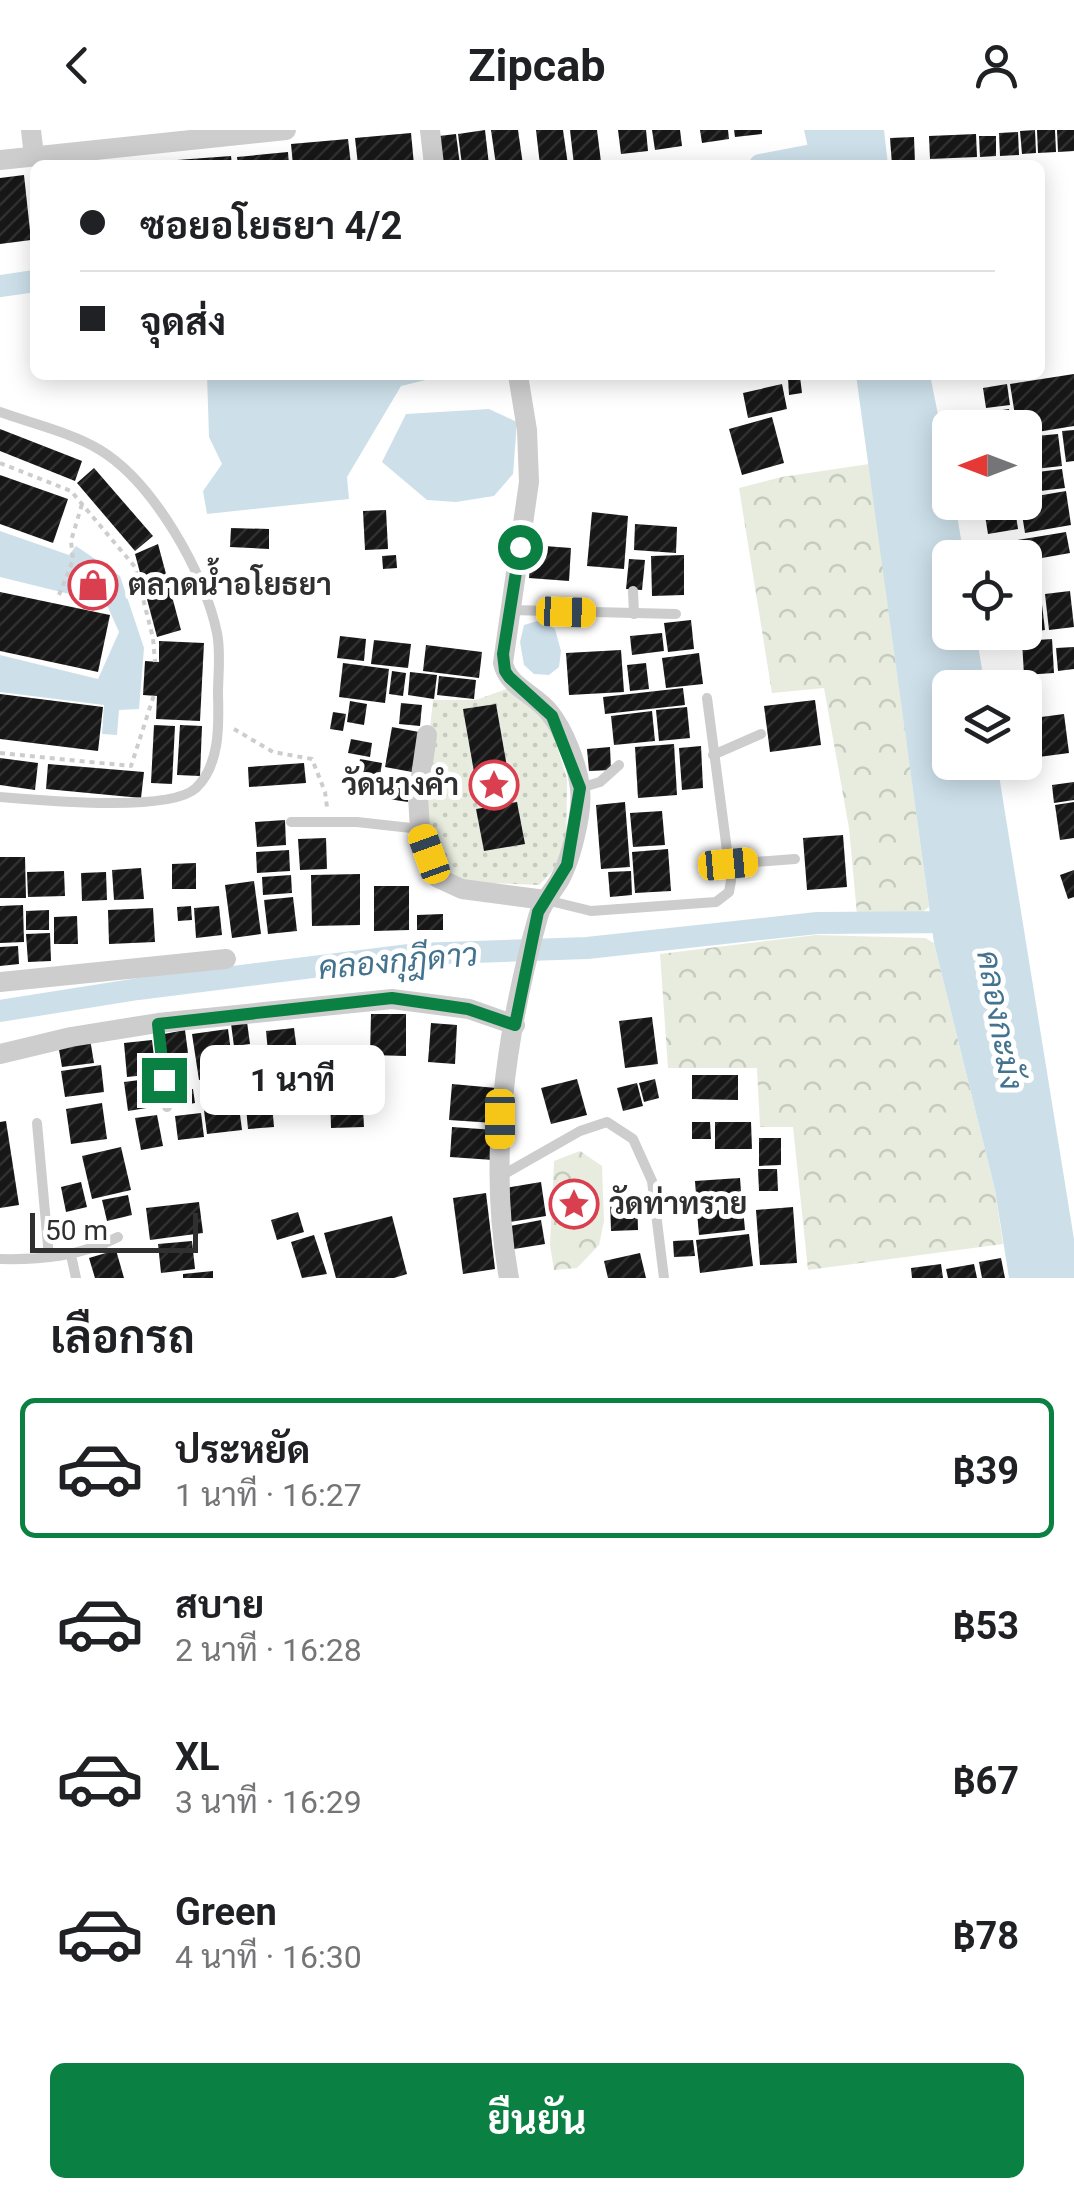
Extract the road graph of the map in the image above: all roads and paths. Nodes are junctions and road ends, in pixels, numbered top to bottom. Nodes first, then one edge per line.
1 (32, 130) edge
2 (286, 130) edge
3 (430, 130) edge
4 (34, 156) junction
5 (0, 160) edge
6 (433, 160) edge
7 (519, 380) edge
8 (0, 412) edge
9 (0, 464) edge
10 (82, 504) junction
11 (633, 592) dead end
12 (59, 595) dead end
13 (508, 610) junction
14 (634, 614) junction
15 (676, 614) dead end
16 (155, 662) dead end
17 (154, 695) dead end
18 (707, 698) dead end
19 (218, 720) junction
20 (427, 734) dead end
21 (761, 734) dead end
22 (0, 754) edge
23 (714, 755) junction
24 (619, 765) dead end
25 (580, 788) junction
26 (0, 798) edge
27 (292, 822) dead end
28 (328, 822) junction
29 (420, 830) junction
30 (795, 859) dead end
31 (728, 864) junction
32 (542, 906) junction
33 (226, 958) dead end
34 (0, 982) edge
35 (516, 1017) junction
36 (158, 1024) junction
37 (0, 1054) edge
38 (167, 1108) dead end
39 (36, 1123) dead end
40 (500, 1177) junction
41 (118, 1237) dead end
42 (71, 1255) junction
43 (49, 1257) junction
44 (0, 1259) edge
45 (76, 1278) edge
46 (508, 1278) edge
47 (664, 1278) edge

1 - 4 street
2 - 4 street
3 - 6 street
4 - 5 street
7 - 13 street
8 - 19 lane
9 - 10 path
10 - 12 path
10 - 16 path
11 - 14 lane
13 - 14 lane
13 - 25 street
14 - 15 lane
17 - 22 path
18 - 23 lane
19 - 26 lane
19 - 28 path
20 - 29 street
21 - 23 lane
23 - 31 lane
24 - 25 lane
25 - 32 street
27 - 28 lane
28 - 29 lane
29 - 32 street
30 - 31 lane
31 - 32 lane
32 - 35 street
33 - 34 street
35 - 36 street
35 - 40 street
36 - 37 street
36 - 38 lane
39 - 43 lane
40 - 46 street
40 - 47 lane
41 - 42 lane
42 - 43 lane
42 - 45 lane
43 - 44 lane

